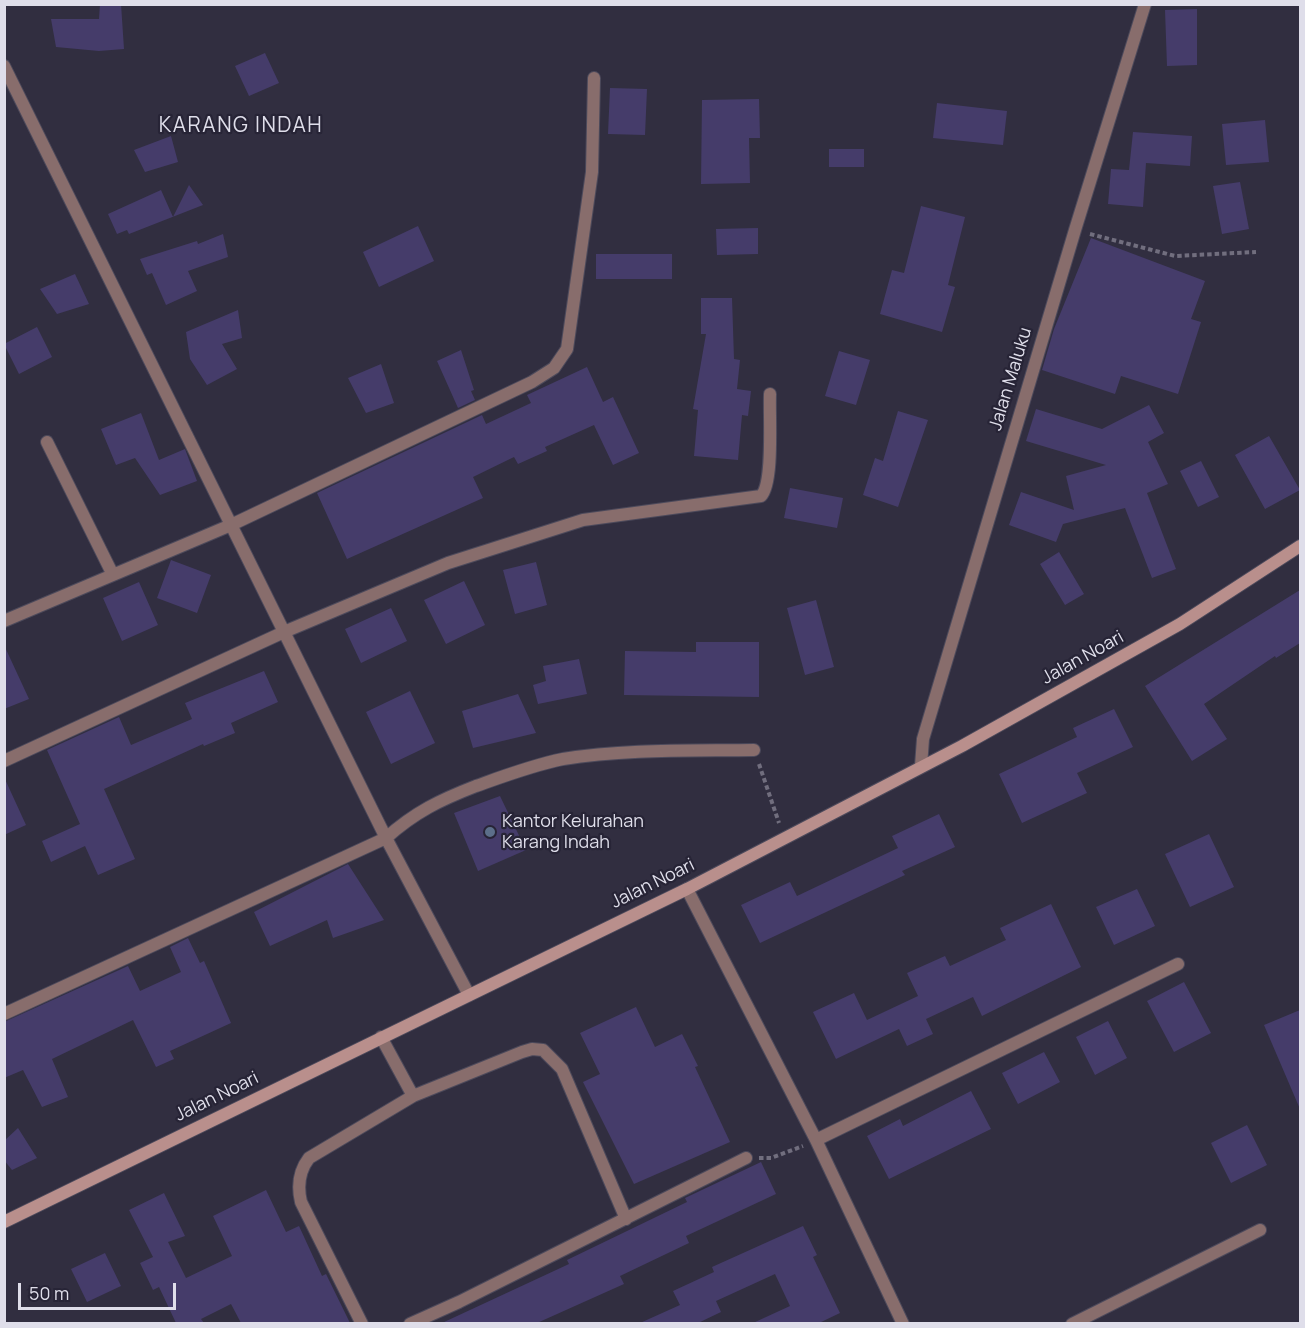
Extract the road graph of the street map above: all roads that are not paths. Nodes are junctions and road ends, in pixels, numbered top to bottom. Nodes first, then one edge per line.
1 (1145, 4) edge
2 (4, 66) edge
3 (594, 78) dead end
4 (770, 394) dead end
5 (47, 442) dead end
6 (231, 525) junction
7 (1300, 546) edge
8 (113, 575) junction
9 (4, 621) edge
10 (284, 632) junction
11 (754, 750) road end
12 (4, 761) edge
13 (921, 766) junction
14 (386, 838) junction
15 (687, 889) junction
16 (1178, 964) dead end
17 (469, 995) junction
18 (4, 1014) edge
19 (381, 1037) junction
20 (412, 1096) junction
21 (816, 1140) junction
22 (746, 1158) road end
23 (626, 1219) junction
24 (4, 1221) edge
25 (1260, 1230) dead end
26 (362, 1323) edge
27 (410, 1323) edge
28 (903, 1323) edge
29 (1072, 1323) edge

1 - 13 street, Jalan Maluku
2 - 6 street
3 - 6 street
4 - 10 street
5 - 8 street
6 - 8 street
6 - 10 street
7 - 13 street, Jalan Noari
8 - 9 street
10 - 12 street
10 - 14 street
11 - 14 street
13 - 15 street, Jalan Noari
14 - 17 street
14 - 18 street
15 - 17 street, Jalan Noari
15 - 21 street
16 - 21 street
17 - 19 street, Jalan Noari
19 - 20 street
19 - 24 street, Jalan Noari
20 - 23 street
20 - 26 street
21 - 28 street
22 - 23 street
23 - 27 street
25 - 29 street

